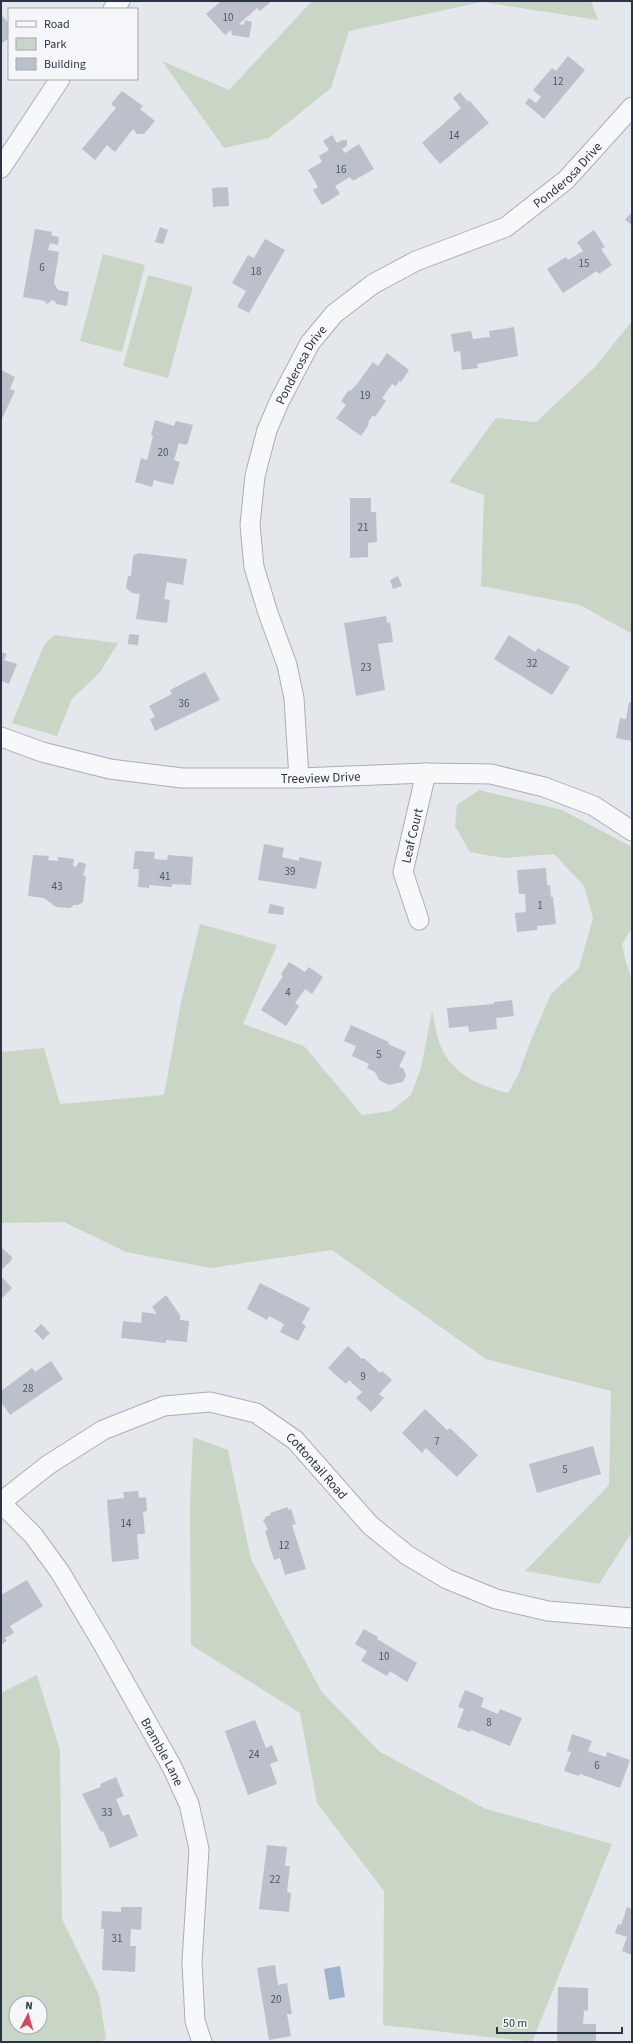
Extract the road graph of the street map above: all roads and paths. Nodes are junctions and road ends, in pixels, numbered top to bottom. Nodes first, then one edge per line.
1 (59, 80) edge
2 (632, 108) edge
3 (1, 168) edge
4 (1, 737) edge
5 (426, 773) junction
6 (299, 778) junction
7 (632, 831) edge
8 (420, 920) dead end
9 (1, 1502) edge
10 (632, 1618) edge
11 (202, 2042) edge

1 - 3 street
2 - 6 street, Ponderosa Drive
4 - 6 street, Treeview Drive
5 - 6 street, Treeview Drive
5 - 7 street, Treeview Drive
5 - 8 street, Leaf Court
9 - 10 street, Cottontail Road
9 - 11 street, Bramble Lane

